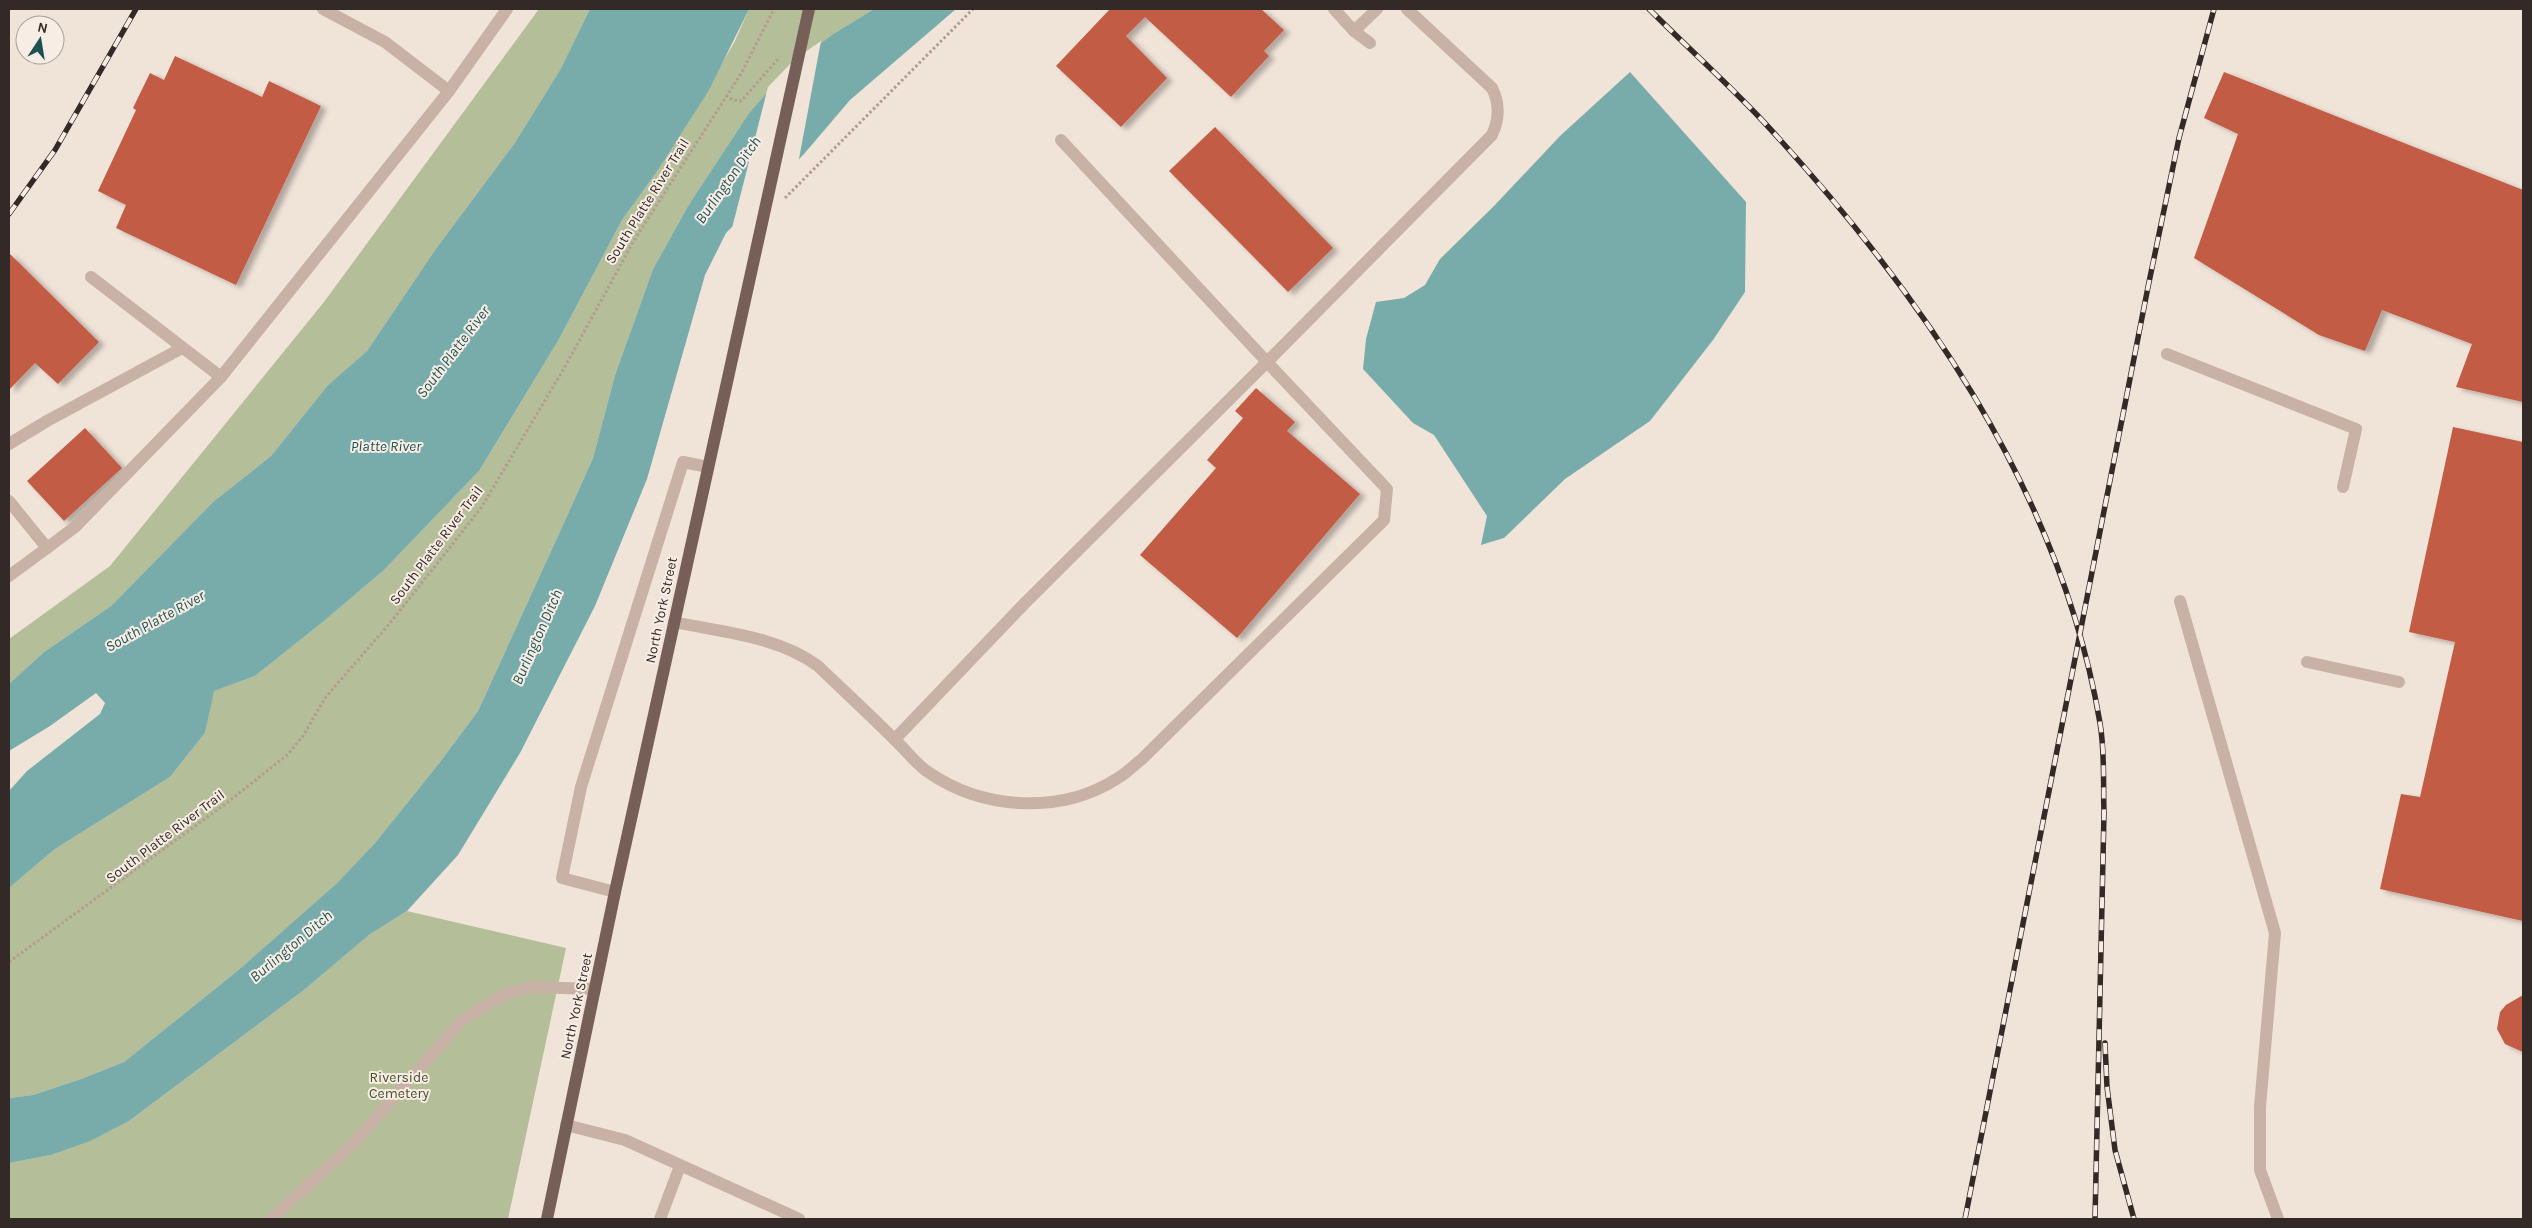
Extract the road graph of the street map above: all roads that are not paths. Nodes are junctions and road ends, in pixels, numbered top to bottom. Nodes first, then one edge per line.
1 (323, 9) edge
2 (507, 9) edge
3 (1334, 9) edge
4 (1377, 9) edge
5 (1407, 9) edge
6 (809, 10) edge
7 (1354, 31) junction
8 (1370, 43) dead end
9 (449, 91) junction
10 (1061, 140) dead end
11 (91, 277) dead end
12 (182, 348) junction
13 (2167, 354) dead end
14 (1268, 362) junction
15 (220, 377) junction
16 (9, 444) edge
17 (708, 467) junction
18 (2342, 487) dead end
19 (9, 501) edge
20 (47, 548) junction
21 (9, 576) edge
22 (2180, 601) dead end
23 (674, 622) junction
24 (2307, 662) dead end
25 (2399, 682) dead end
26 (894, 740) junction
27 (615, 892) junction
28 (594, 989) junction
29 (566, 1125) junction
30 (680, 1166) junction
31 (271, 1219) edge
32 (547, 1219) edge
33 (660, 1219) edge
34 (799, 1219) edge
35 (2278, 1219) edge

1 - 9 lane
2 - 9 lane
3 - 7 lane
4 - 7 lane
5 - 14 lane
6 - 17 main road, North York Street
7 - 8 lane
9 - 15 lane
10 - 14 lane
11 - 12 lane
12 - 15 lane
12 - 16 lane
13 - 18 lane
14 - 26 lane
14 - 26 lane
15 - 20 lane
17 - 23 main road, North York Street
17 - 27 lane
19 - 20 lane
20 - 21 lane
22 - 35 lane
23 - 26 lane
23 - 27 main road, North York Street
24 - 25 lane
27 - 28 main road, North York Street
28 - 29 main road, North York Street
28 - 31 lane
29 - 30 lane
29 - 32 main road, North York Street
30 - 33 lane
30 - 34 lane

